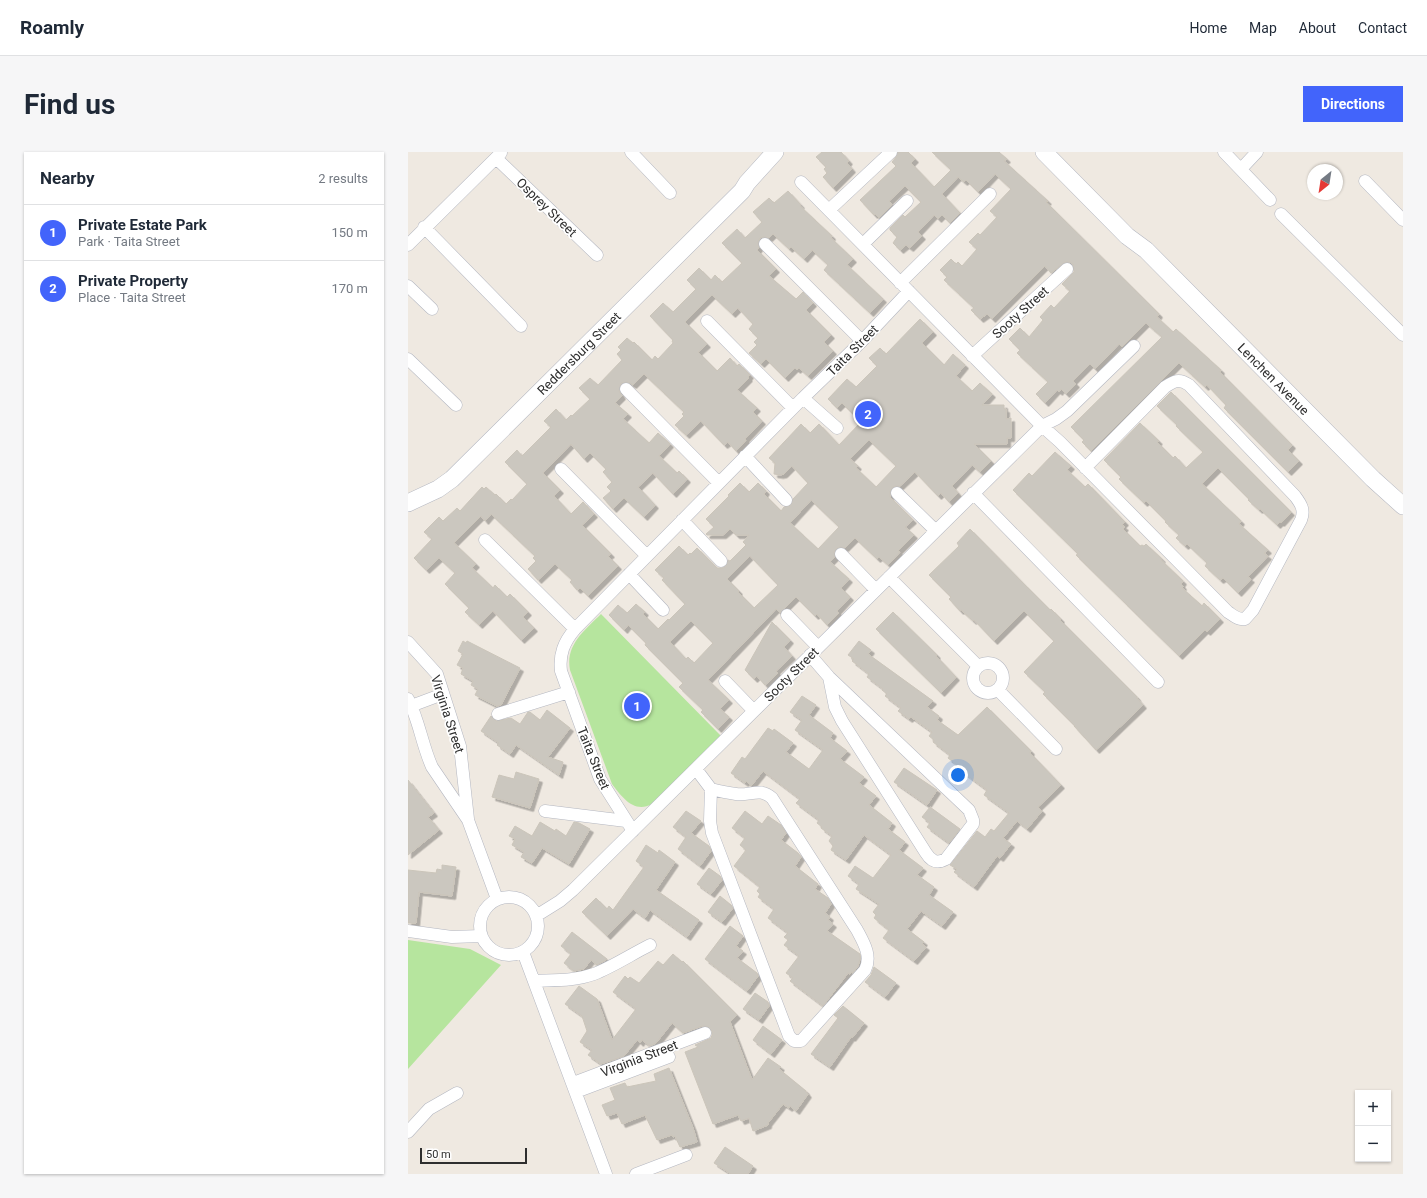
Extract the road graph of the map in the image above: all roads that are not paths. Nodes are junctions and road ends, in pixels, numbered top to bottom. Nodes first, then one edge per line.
1 (631, 152) edge
2 (776, 152) edge
3 (787, 152) edge
4 (891, 152) edge
5 (1044, 152) edge
6 (1060, 152) edge
7 (1224, 152) edge
8 (1257, 152) edge
9 (499, 155) edge
10 (1241, 169) junction
11 (1365, 181) dead end
12 (801, 182) dead end
13 (742, 191) junction
14 (670, 193) dead end
15 (990, 194) dead end
16 (1270, 200) dead end
17 (907, 201) dead end
18 (829, 210) junction
19 (1281, 214) dead end
20 (1403, 220) edge
21 (424, 227) junction
22 (765, 244) dead end
23 (863, 244) junction
24 (408, 245) edge
25 (1146, 250) junction
26 (597, 255) dead end
27 (1067, 268) dead end
28 (408, 286) edge
29 (904, 287) junction
30 (432, 309) dead end
31 (707, 321) dead end
32 (521, 326) dead end
33 (1403, 336) edge
34 (862, 341) junction
35 (1134, 346) dead end
36 (972, 356) junction
37 (408, 359) edge
38 (626, 390) dead end
39 (803, 398) junction
40 (456, 405) dead end
41 (793, 408) junction
42 (1042, 426) junction
43 (837, 428) dead end
44 (745, 456) junction
45 (1085, 468) junction
46 (561, 469) dead end
47 (719, 483) junction
48 (896, 493) dead end
49 (974, 494) junction
50 (786, 500) dead end
51 (408, 503) edge
52 (1403, 506) edge
53 (682, 520) junction
54 (936, 531) junction
55 (485, 540) dead end
56 (841, 554) dead end
57 (647, 556) junction
58 (722, 561) dead end
59 (629, 574) junction
60 (889, 577) junction
61 (876, 590) junction
62 (663, 610) dead end
63 (787, 615) dead end
64 (575, 629) junction
65 (408, 642) edge
66 (814, 651) junction
67 (978, 666) junction
68 (829, 676) junction
69 (725, 681) dead end
70 (1158, 682) dead end
71 (998, 690) junction
72 (569, 692) junction
73 (443, 694) junction
74 (410, 702) edge
75 (754, 711) junction
76 (498, 714) dead end
77 (1056, 749) dead end
78 (696, 768) junction
79 (711, 790) junction
80 (545, 811) dead end
81 (468, 820) junction
82 (629, 826) junction
83 (497, 899) junction
84 (536, 916) junction
85 (408, 932) edge
86 (481, 936) junction
87 (650, 945) dead end
88 (523, 952) junction
89 (534, 981) junction
90 (705, 1033) dead end
91 (669, 1057) dead end
92 (574, 1087) junction
93 (457, 1093) dead end
94 (408, 1132) edge
95 (686, 1155) dead end
96 (606, 1174) edge
97 (636, 1174) edge

1 - 14 street
2 - 13 main road, Reddersburg Street
3 - 13 main road, Reddersburg Street
4 - 18 street
5 - 25 main road, Lenchen Avenue
6 - 25 main road, Lenchen Avenue
7 - 10 street
8 - 10 street
9 - 21 street, Osprey Street
9 - 26 street, Osprey Street
10 - 16 street
11 - 20 street
12 - 18 street
13 - 51 main road, Reddersburg Street
15 - 29 street
17 - 23 street
18 - 23 street
19 - 33 street
21 - 24 street, Osprey Street
21 - 32 street
22 - 34 street
23 - 29 street
25 - 52 main road, Lenchen Avenue
27 - 36 street, Sooty Street
28 - 30 street
29 - 34 street, Taita Street
29 - 36 street
31 - 41 street
34 - 39 street, Taita Street
35 - 42 street, Sooty Street
36 - 42 street
37 - 40 street
38 - 47 street
39 - 41 street, Taita Street
39 - 43 street
41 - 44 street, Taita Street
42 - 45 street
42 - 49 street, Sooty Street
44 - 47 street, Taita Street
44 - 50 street
45 - 45 street
46 - 57 street
47 - 53 street, Taita Street
48 - 54 street
49 - 54 street, Sooty Street
49 - 70 street
53 - 57 street, Taita Street
53 - 58 street
54 - 60 street, Sooty Street
55 - 64 street
56 - 61 street
57 - 59 street, Taita Street
59 - 62 street
59 - 64 street, Taita Street
60 - 61 street, Sooty Street
60 - 67 street
61 - 66 street, Sooty Street
63 - 66 street
64 - 72 street, Taita Street
65 - 73 street, Virginia Street
66 - 68 street
66 - 75 street, Sooty Street
67 - 71 street
67 - 71 street
68 - 68 street
69 - 75 street
71 - 77 street
72 - 76 street
72 - 82 street, Taita Street
73 - 74 street
73 - 81 street, Virginia Street
74 - 81 street, Virginia Street
75 - 78 street, Sooty Street
78 - 79 street
78 - 82 street, Sooty Street
79 - 79 street
80 - 82 street
81 - 83 street, Virginia Street
82 - 84 street, Sooty Street
83 - 84 street
83 - 86 street
84 - 88 street
85 - 86 street
86 - 88 street
87 - 89 street
88 - 89 street
89 - 92 street
90 - 92 street, Virginia Street
91 - 92 street, Virginia Street
92 - 96 street
93 - 94 street
95 - 97 street

